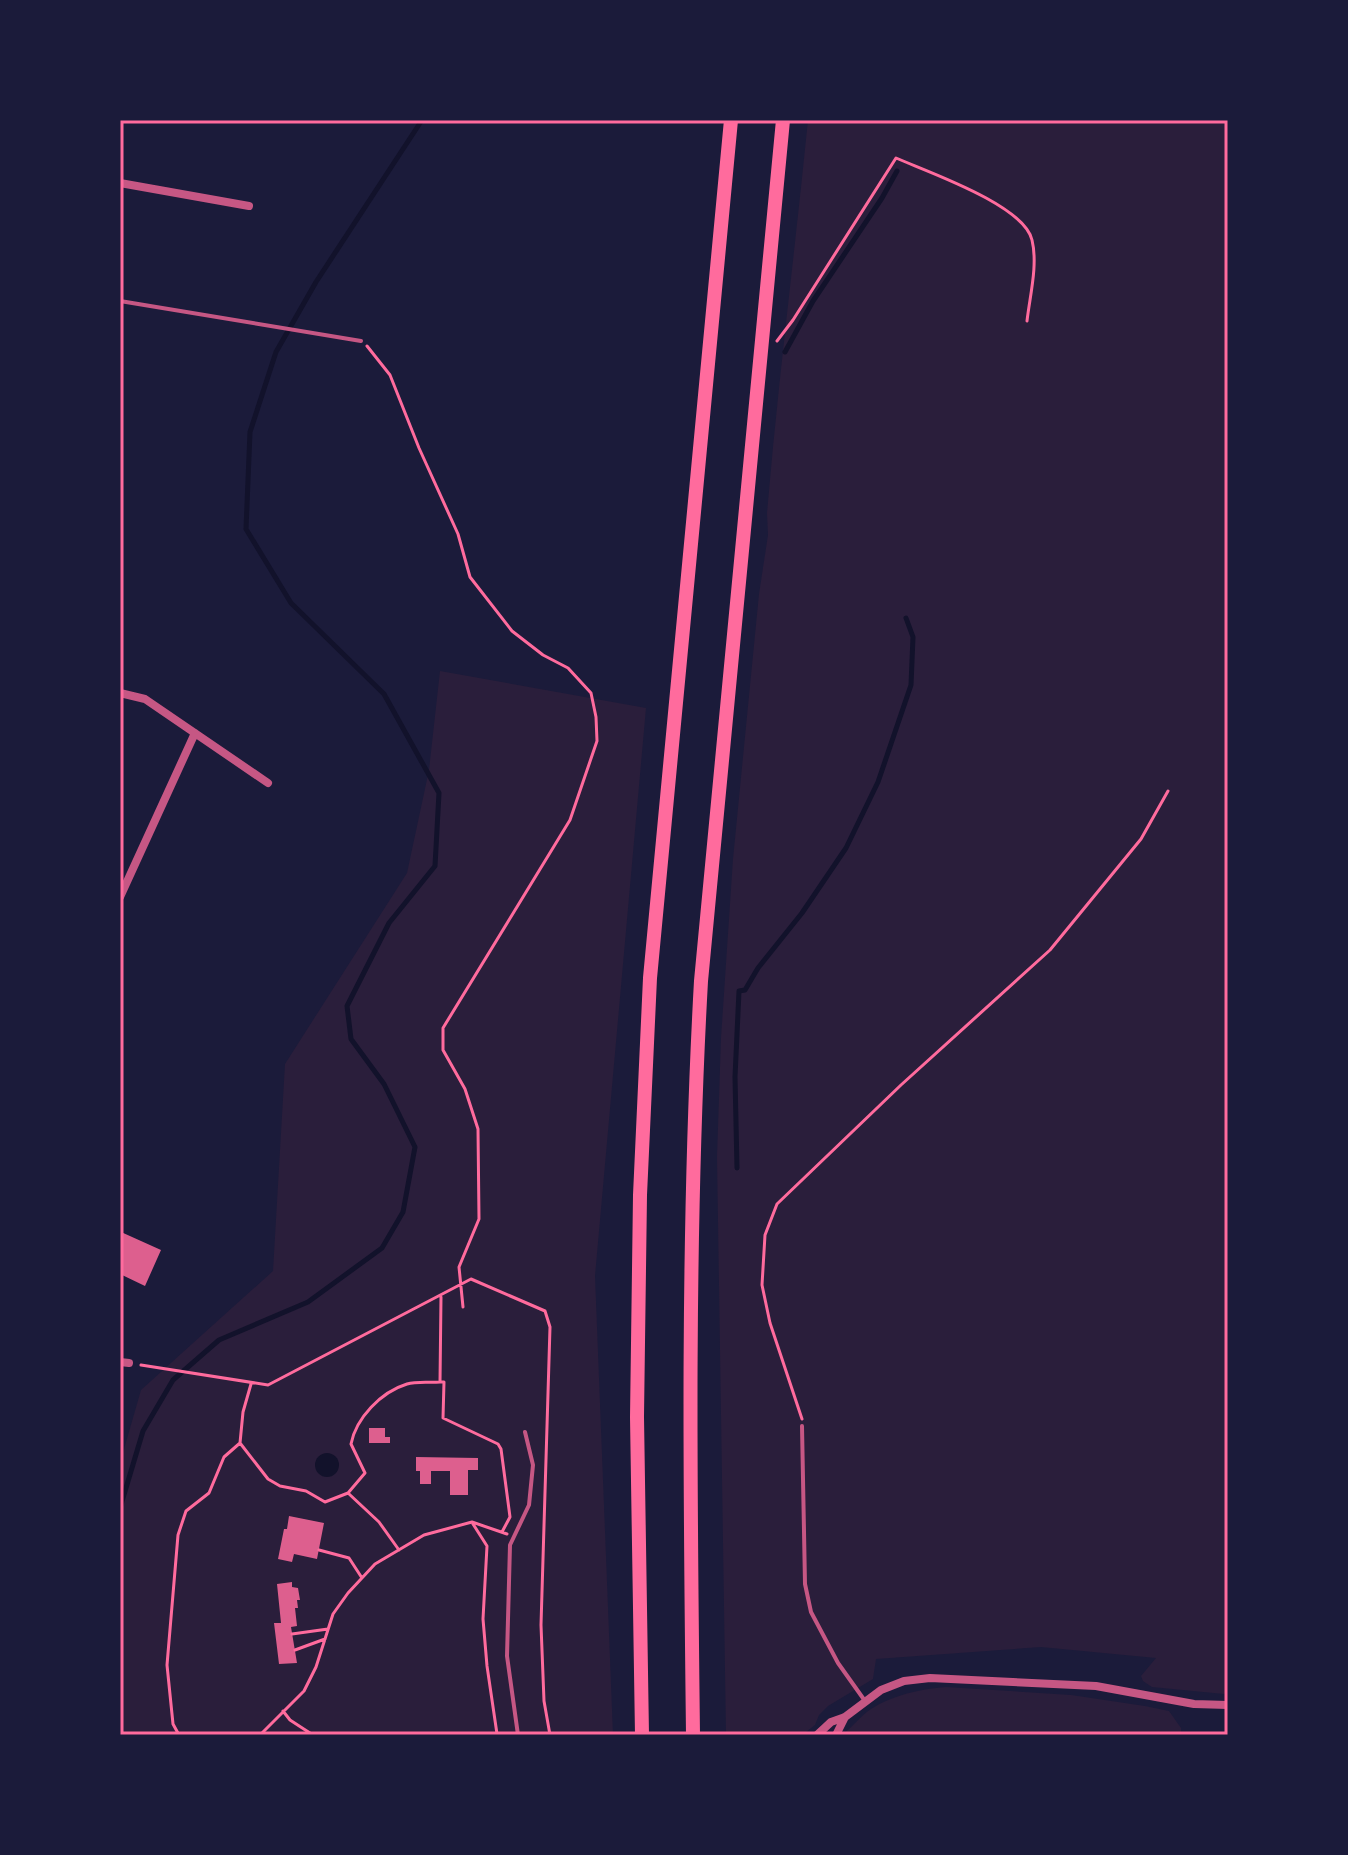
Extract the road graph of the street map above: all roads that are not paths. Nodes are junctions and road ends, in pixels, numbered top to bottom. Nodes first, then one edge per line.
1 (731, 120) edge
2 (783, 120) edge
3 (120, 183) edge
4 (249, 206) dead end
5 (120, 301) edge
6 (361, 341) road end
7 (120, 693) edge
8 (195, 733) junction
9 (268, 783) dead end
10 (120, 897) edge
11 (802, 1426) road end
12 (525, 1432) dead end
13 (865, 1701) junction
14 (1228, 1705) edge
15 (845, 1717) junction
16 (693, 1733) edge
17 (642, 1734) edge
18 (518, 1735) edge
19 (817, 1735) edge
20 (836, 1735) edge

1 - 17 highway
2 - 16 highway
3 - 4 street
5 - 6 lane
7 - 8 street
8 - 9 street
8 - 10 street
11 - 13 lane
12 - 18 lane
13 - 14 street
13 - 15 street
15 - 19 street
15 - 20 street

